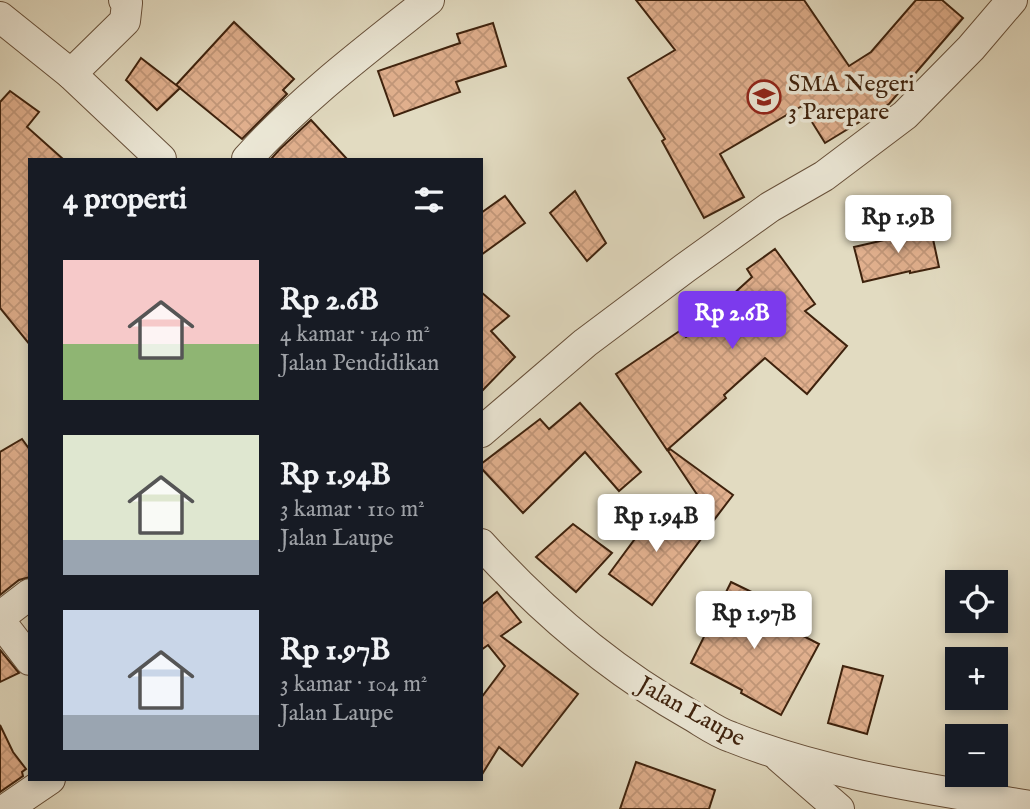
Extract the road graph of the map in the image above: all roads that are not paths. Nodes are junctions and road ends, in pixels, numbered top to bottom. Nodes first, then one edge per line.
1 (15, 0) edge
2 (124, 0) edge
3 (429, 0) edge
4 (1012, 0) edge
5 (0, 15) edge
6 (71, 74) junction
7 (160, 158) edge
8 (248, 158) edge
9 (483, 430) edge
10 (483, 546) edge
11 (28, 596) edge
12 (0, 619) edge
13 (28, 657) edge
14 (773, 752) junction
15 (47, 781) edge
16 (1030, 806) edge
17 (6, 809) edge
18 (838, 809) edge

1 - 5 street
2 - 6 street
3 - 8 street
4 - 9 street
5 - 6 street
6 - 7 street
10 - 14 street, Jalan Laupe
11 - 12 street
12 - 13 street
14 - 16 street, Jalan Laupe
14 - 18 street
15 - 17 street

